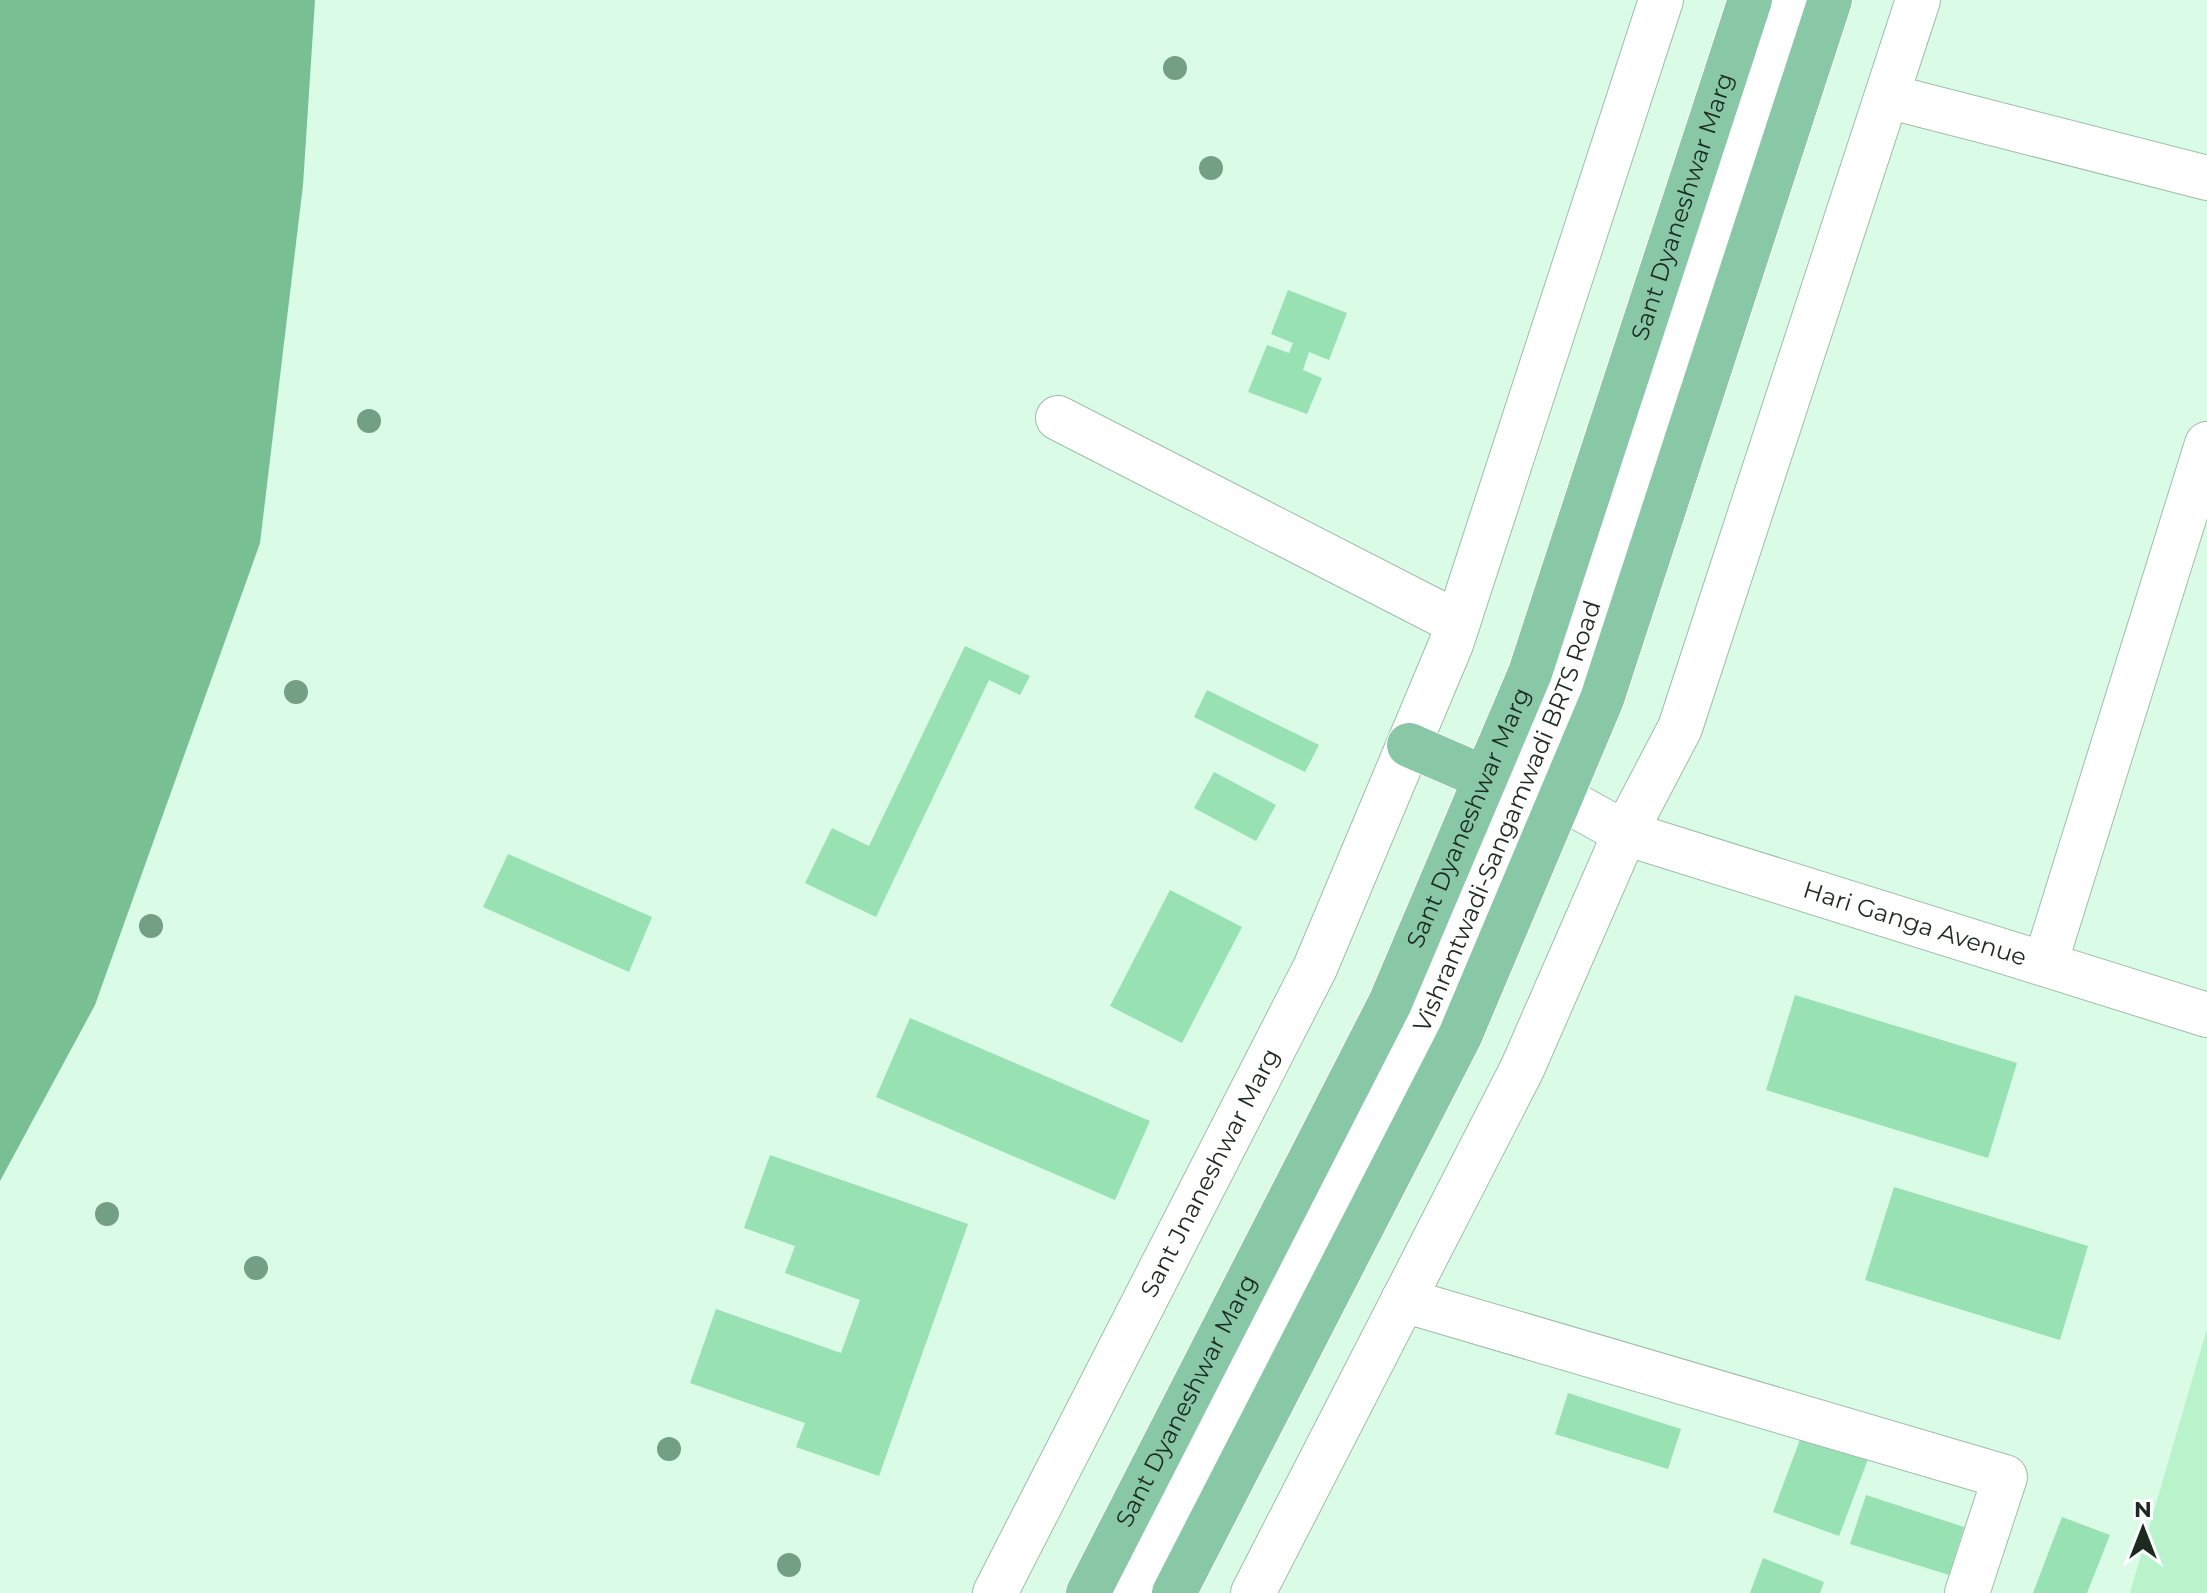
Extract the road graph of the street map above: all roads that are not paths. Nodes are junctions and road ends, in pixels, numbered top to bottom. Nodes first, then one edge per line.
1 (1661, 0) edge
2 (1750, 0) edge
3 (1790, 0) edge
4 (1830, 0) edge
5 (1918, 0) edge
6 (1887, 96) junction
7 (2207, 178) edge
8 (1058, 418) dead end
9 (2207, 444) edge
10 (1458, 623) junction
11 (1409, 745) junction
12 (1485, 778) junction
13 (1560, 797) junction
14 (1625, 833) junction
15 (2045, 964) junction
16 (2207, 1015) edge
17 (1403, 1300) junction
18 (995, 1593) edge
19 (1088, 1593) edge
20 (1131, 1593) edge
21 (1174, 1593) edge
22 (1253, 1593) edge
23 (1967, 1593) edge

1 - 10 street, Sant Jnaneshwar Marg
2 - 12 main road, Sant Dyaneshwar Marg
3 - 20 street, Vishrantwadi-Sangamwadi BRTS Road
4 - 13 main road
5 - 6 street
6 - 7 street
6 - 14 street
8 - 10 street
9 - 15 street
10 - 11 street, Sant Jnaneshwar Marg
11 - 12 main road
11 - 18 street, Sant Jnaneshwar Marg
12 - 19 main road, Sant Dyaneshwar Marg
13 - 14 street, Hari Ganga Avenue
13 - 21 main road
14 - 15 street, Hari Ganga Avenue
14 - 17 street
15 - 16 street, Hari Ganga Avenue
17 - 22 street
17 - 23 street

